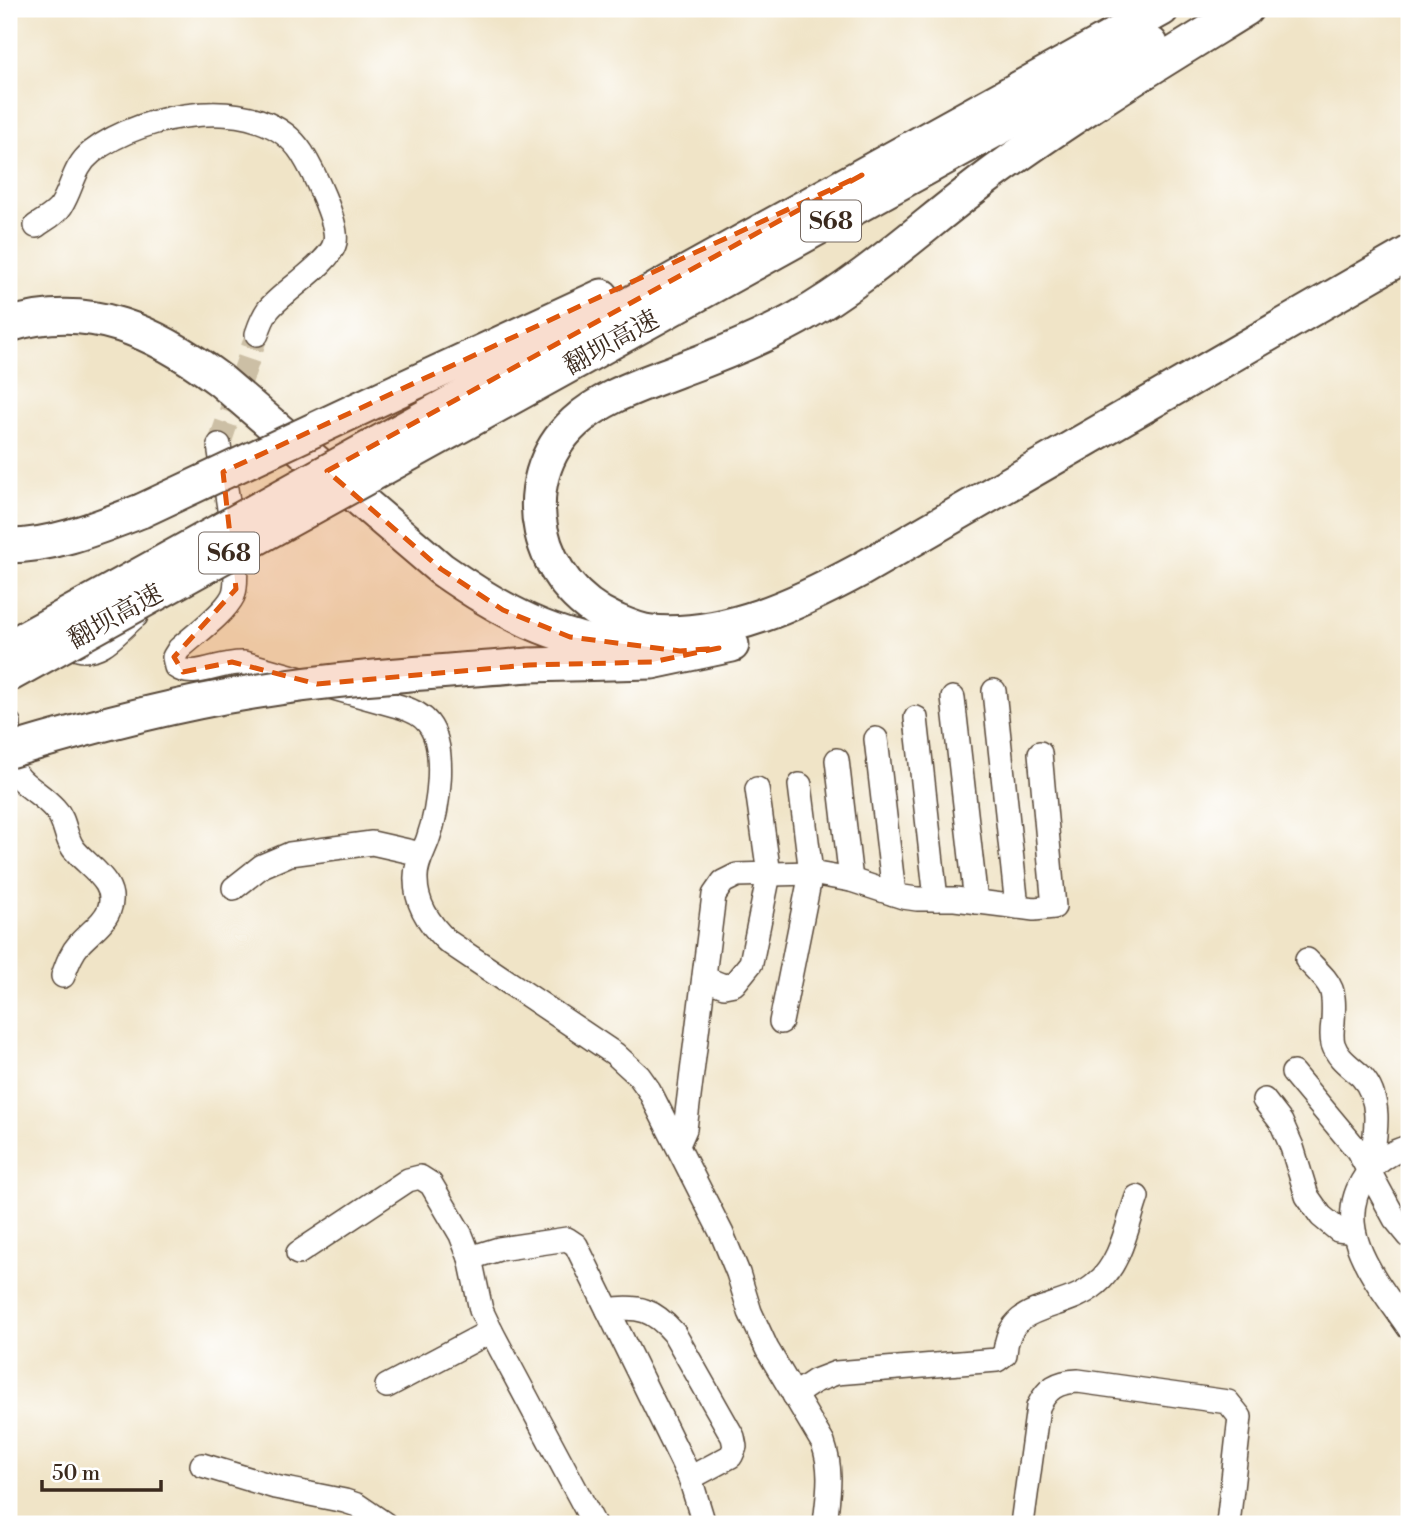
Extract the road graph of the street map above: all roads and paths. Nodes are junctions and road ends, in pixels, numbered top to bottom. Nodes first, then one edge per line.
1 (1162, 9) edge
2 (1213, 9) edge
3 (1246, 9) edge
4 (862, 176) junction
5 (36, 226) dead end
6 (1409, 253) edge
7 (1409, 278) edge
8 (9, 302) edge
9 (9, 325) edge
10 (257, 334) tunnel mouth
11 (438, 424) junction
12 (219, 446) tunnel mouth
13 (9, 546) edge
14 (236, 567) junction
15 (649, 632) junction
16 (9, 635) edge
17 (9, 647) edge
18 (719, 648) junction
19 (9, 675) edge
20 (994, 691) dead end
21 (953, 698) dead end
22 (916, 718) dead end
23 (9, 723) edge
24 (9, 730) edge
25 (877, 739) dead end
26 (9, 751) edge
27 (1040, 754) dead end
28 (837, 760) dead end
29 (9, 764) edge
30 (800, 785) dead end
31 (757, 789) dead end
32 (421, 854) junction
33 (811, 873) junction
34 (769, 874) junction
35 (851, 880) junction
36 (234, 888) dead end
37 (894, 894) junction
38 (936, 899) junction
39 (976, 902) junction
40 (1017, 907) junction
41 (1307, 960) dead end
42 (63, 976) dead end
43 (704, 978) junction
44 (781, 1022) dead end
45 (1293, 1073) dead end
46 (1264, 1100) dead end
47 (678, 1145) junction
48 (1409, 1147) edge
49 (1370, 1171) junction
50 (1137, 1196) dead end
51 (1354, 1232) junction
52 (1409, 1236) edge
53 (298, 1253) dead end
54 (470, 1258) junction
55 (608, 1310) junction
56 (1409, 1328) edge
57 (491, 1331) junction
58 (387, 1386) dead end
59 (794, 1395) junction
60 (202, 1465) dead end
61 (690, 1478) junction
62 (385, 1524) edge
63 (594, 1524) edge
64 (704, 1524) edge
65 (825, 1524) edge
66 (1022, 1524) edge
67 (1228, 1524) edge

1 - 4 highway, 翻坝高速 / S68
2 - 11 highway, 翻坝高速 / S68
3 - 15 highway
4 - 11 highway, 翻坝高速 / S68
4 - 13 highway, bridge
5 - 10 street
6 - 15 highway
7 - 18 highway
8 - 15 highway
9 - 18 highway
11 - 17 highway, 翻坝高速 / S68, bridge
11 - 19 highway, 翻坝高速 / S68, bridge
12 - 14 street
14 - 16 street
14 - 32 street
18 - 26 highway, bridge
20 - 40 street
21 - 39 street
22 - 38 street
23 - 24 street
25 - 37 street
27 - 40 street
28 - 35 street
29 - 42 street
30 - 33 street
31 - 34 street
32 - 36 street
32 - 47 street
33 - 34 street
33 - 35 street
33 - 44 street
34 - 43 street
34 - 43 street
35 - 37 street
37 - 38 street
38 - 39 street
39 - 40 street
41 - 49 street
43 - 47 street
45 - 49 street
46 - 51 street
47 - 59 street
48 - 49 street
49 - 51 street
49 - 52 street
50 - 59 street
51 - 56 street
53 - 54 street
54 - 55 street
54 - 57 street
55 - 61 street
55 - 61 street
57 - 58 street
57 - 63 street
59 - 65 street
60 - 62 street
61 - 64 street
66 - 67 street

